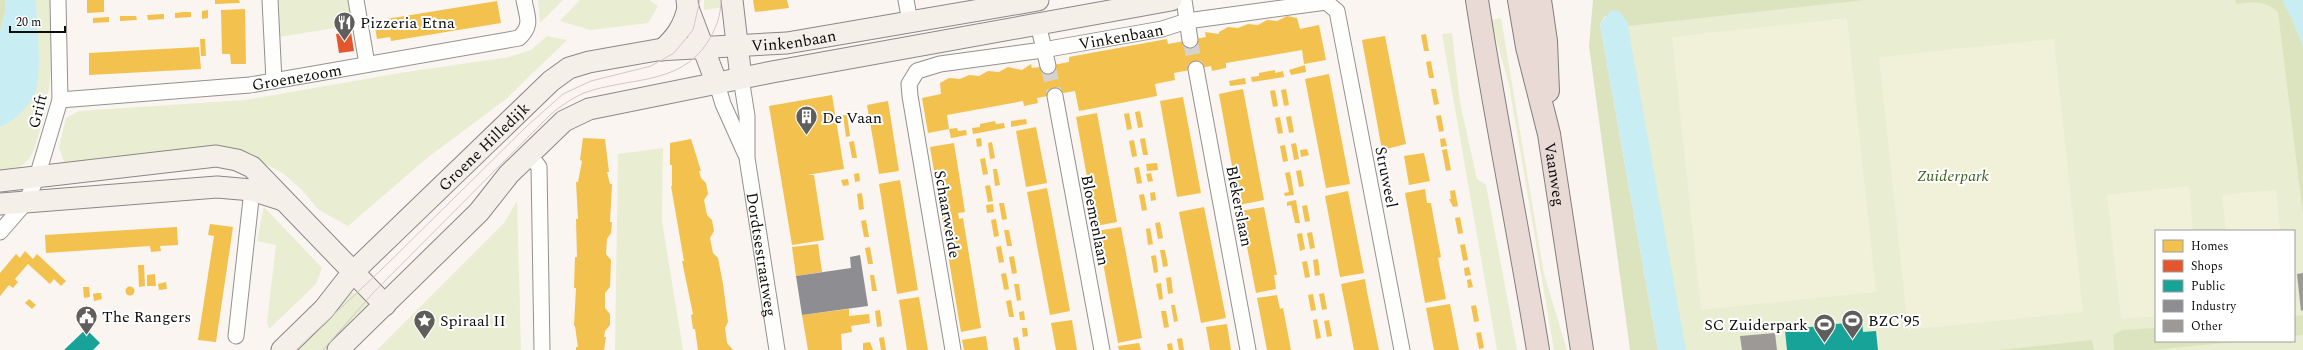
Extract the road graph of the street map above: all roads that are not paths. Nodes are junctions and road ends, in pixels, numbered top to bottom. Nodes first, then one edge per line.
1 (58, 0) edge
2 (270, 0) edge
3 (356, 0) edge
4 (524, 0) edge
5 (732, 0) edge
6 (906, 0) edge
7 (1038, 0) edge
8 (1477, 0) edge
9 (1519, 0) edge
10 (1540, 0) edge
11 (687, 4) edge
12 (1182, 8) edge
13 (1337, 11) joint
14 (910, 22) junction
15 (1038, 24) junction
16 (1190, 40) tunnel mouth
17 (702, 47) junction
18 (738, 47) junction
19 (662, 50) junction
20 (1043, 50) junction
21 (367, 64) junction
22 (1048, 66) tunnel mouth
23 (1196, 69) tunnel mouth
24 (741, 78) junction
25 (274, 82) junction
26 (716, 84) junction
27 (910, 84) joint
28 (1055, 96) tunnel mouth
29 (60, 100) junction
30 (1549, 134) junction
31 (529, 154) junction
32 (747, 158) junction
33 (37, 177) junction
34 (0, 181) edge
35 (256, 182) junction
36 (26, 202) junction
37 (0, 204) edge
38 (0, 232) edge
39 (353, 272) junction
40 (385, 305) junction
41 (236, 336) dead end
42 (282, 350) edge
43 (338, 350) edge
44 (542, 350) edge
45 (777, 350) edge
46 (952, 350) edge
47 (1102, 350) edge
48 (1248, 350) edge
49 (1402, 350) edge
50 (1538, 350) edge
51 (1582, 350) edge

1 - 29 street, Grift
2 - 25 street
3 - 21 street
4 - 21 street, Groenezoom
5 - 18 street, Dordtsestraatweg
6 - 14 street
7 - 14 street, Vinkenbaan
8 - 50 highway
9 - 30 highway, Vaanweg
10 - 30 highway
11 - 17 street, Dordtsestraatweg
11 - 19 street, Dordtsestraatweg
12 - 13 street, Vinkenbaan
12 - 15 street, Vinkenbaan
12 - 16 street
12 - 20 street, Vinkenbaan
13 - 49 street, Struweel
14 - 18 street, Vinkenbaan
15 - 20 street
15 - 24 street, Vinkenbaan
17 - 18 street, Groene Hilledijk
17 - 19 street, Groene Hilledijk
17 - 26 street, Dordtsestraatweg
18 - 24 street, Dordtsestraatweg
19 - 39 street, Groene Hilledijk
20 - 22 street
20 - 27 street, Vinkenbaan
21 - 25 street, Groenezoom
23 - 48 street, Blekerslaan
24 - 26 street
24 - 32 street, Dordtsestraatweg
25 - 29 street, Groenezoom
26 - 31 street
26 - 32 street, Dordtsestraatweg
27 - 46 street, Schaarweide
28 - 47 street, Bloemenlaan
29 - 33 street, Grift
30 - 51 highway, Vaanweg
31 - 40 street
31 - 44 street
32 - 45 street, Dordtsestraatweg
33 - 34 street
33 - 35 street
33 - 36 street, Grift
35 - 36 street
35 - 39 street
35 - 41 street
36 - 37 street
36 - 38 street, Grift
39 - 40 street
39 - 42 street, Groene Hilledijk
40 - 43 street

